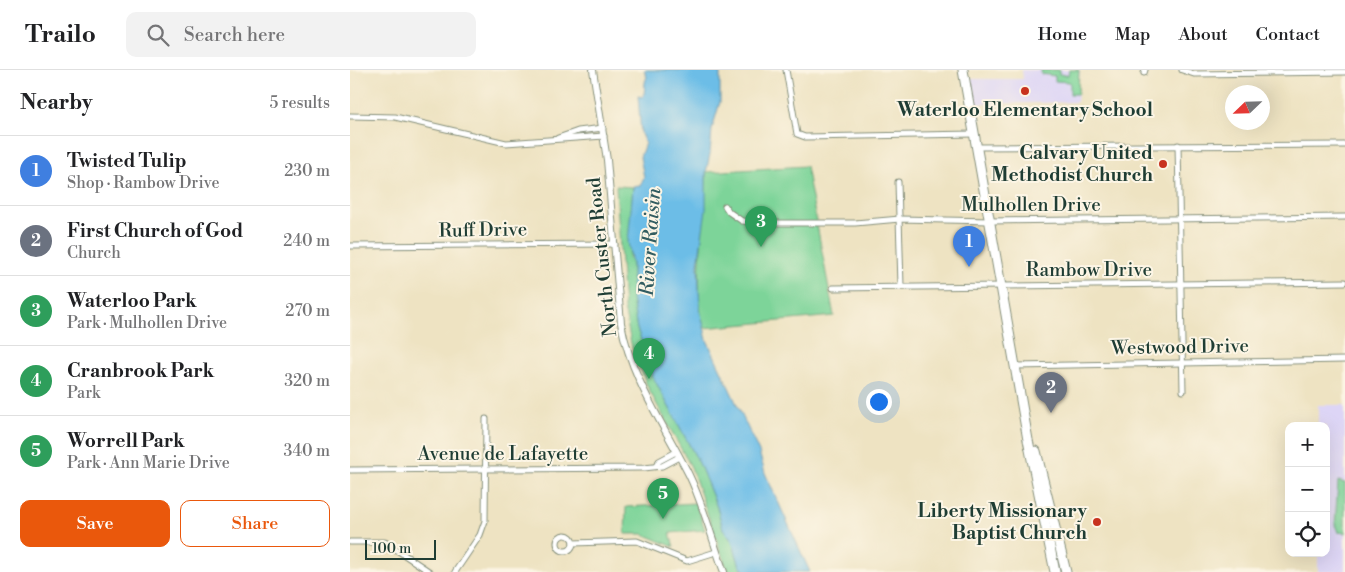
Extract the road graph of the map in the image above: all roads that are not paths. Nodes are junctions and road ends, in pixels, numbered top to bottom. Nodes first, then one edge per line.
1 (593, 70) edge
2 (786, 70) edge
3 (963, 70) edge
4 (1182, 70) edge
5 (1329, 71) edge
6 (1345, 72) edge
7 (350, 116) edge
8 (603, 128) junction
9 (974, 134) junction
10 (604, 136) junction
11 (557, 138) junction
12 (1345, 145) edge
13 (1178, 146) junction
14 (976, 148) junction
15 (898, 182) dead end
16 (725, 206) dead end
17 (1345, 216) edge
18 (1180, 218) junction
19 (900, 219) junction
20 (990, 221) junction
21 (615, 244) junction
22 (350, 246) edge
23 (1345, 282) edge
24 (1181, 284) junction
25 (901, 286) junction
26 (1002, 286) junction
27 (833, 288) dead end
28 (1345, 360) edge
29 (1183, 361) junction
30 (1016, 366) junction
31 (1183, 391) dead end
32 (486, 419) dead end
33 (678, 454) junction
34 (487, 468) junction
35 (350, 470) edge
36 (350, 542) edge
37 (573, 543) dead end
38 (716, 552) junction
39 (430, 572) edge
40 (455, 572) edge
41 (724, 572) edge
42 (1056, 572) edge
43 (1066, 572) edge

1 - 8 street, North Custer Road
2 - 9 street
3 - 9 main road
4 - 5 street
5 - 6 street
7 - 11 street
8 - 10 street, North Custer Road
8 - 11 street
9 - 14 main road
10 - 11 street
10 - 21 street, North Custer Road
12 - 13 street
13 - 14 street
13 - 18 street
14 - 20 main road
15 - 19 street
16 - 19 street, Mulhollen Drive
17 - 18 street, Mulhollen Drive
18 - 20 street, Mulhollen Drive
18 - 24 street
19 - 20 street, Mulhollen Drive
19 - 25 street
20 - 26 main road
21 - 22 street, Ruff Drive
21 - 33 street, North Custer Road
23 - 24 street, Rambow Drive
24 - 26 street, Rambow Drive
24 - 29 street
25 - 26 street, Rambow Drive
25 - 27 street, Rambow Drive
26 - 30 main road
28 - 29 street, Westwood Drive
29 - 30 street, Westwood Drive
29 - 31 street
30 - 42 main road
30 - 43 main road
32 - 34 street
33 - 34 street, Avenue de Lafayette
33 - 38 street, North Custer Road
34 - 35 street, Avenue de Lafayette
34 - 40 street
36 - 39 street
37 - 38 street
38 - 41 street, North Custer Road

